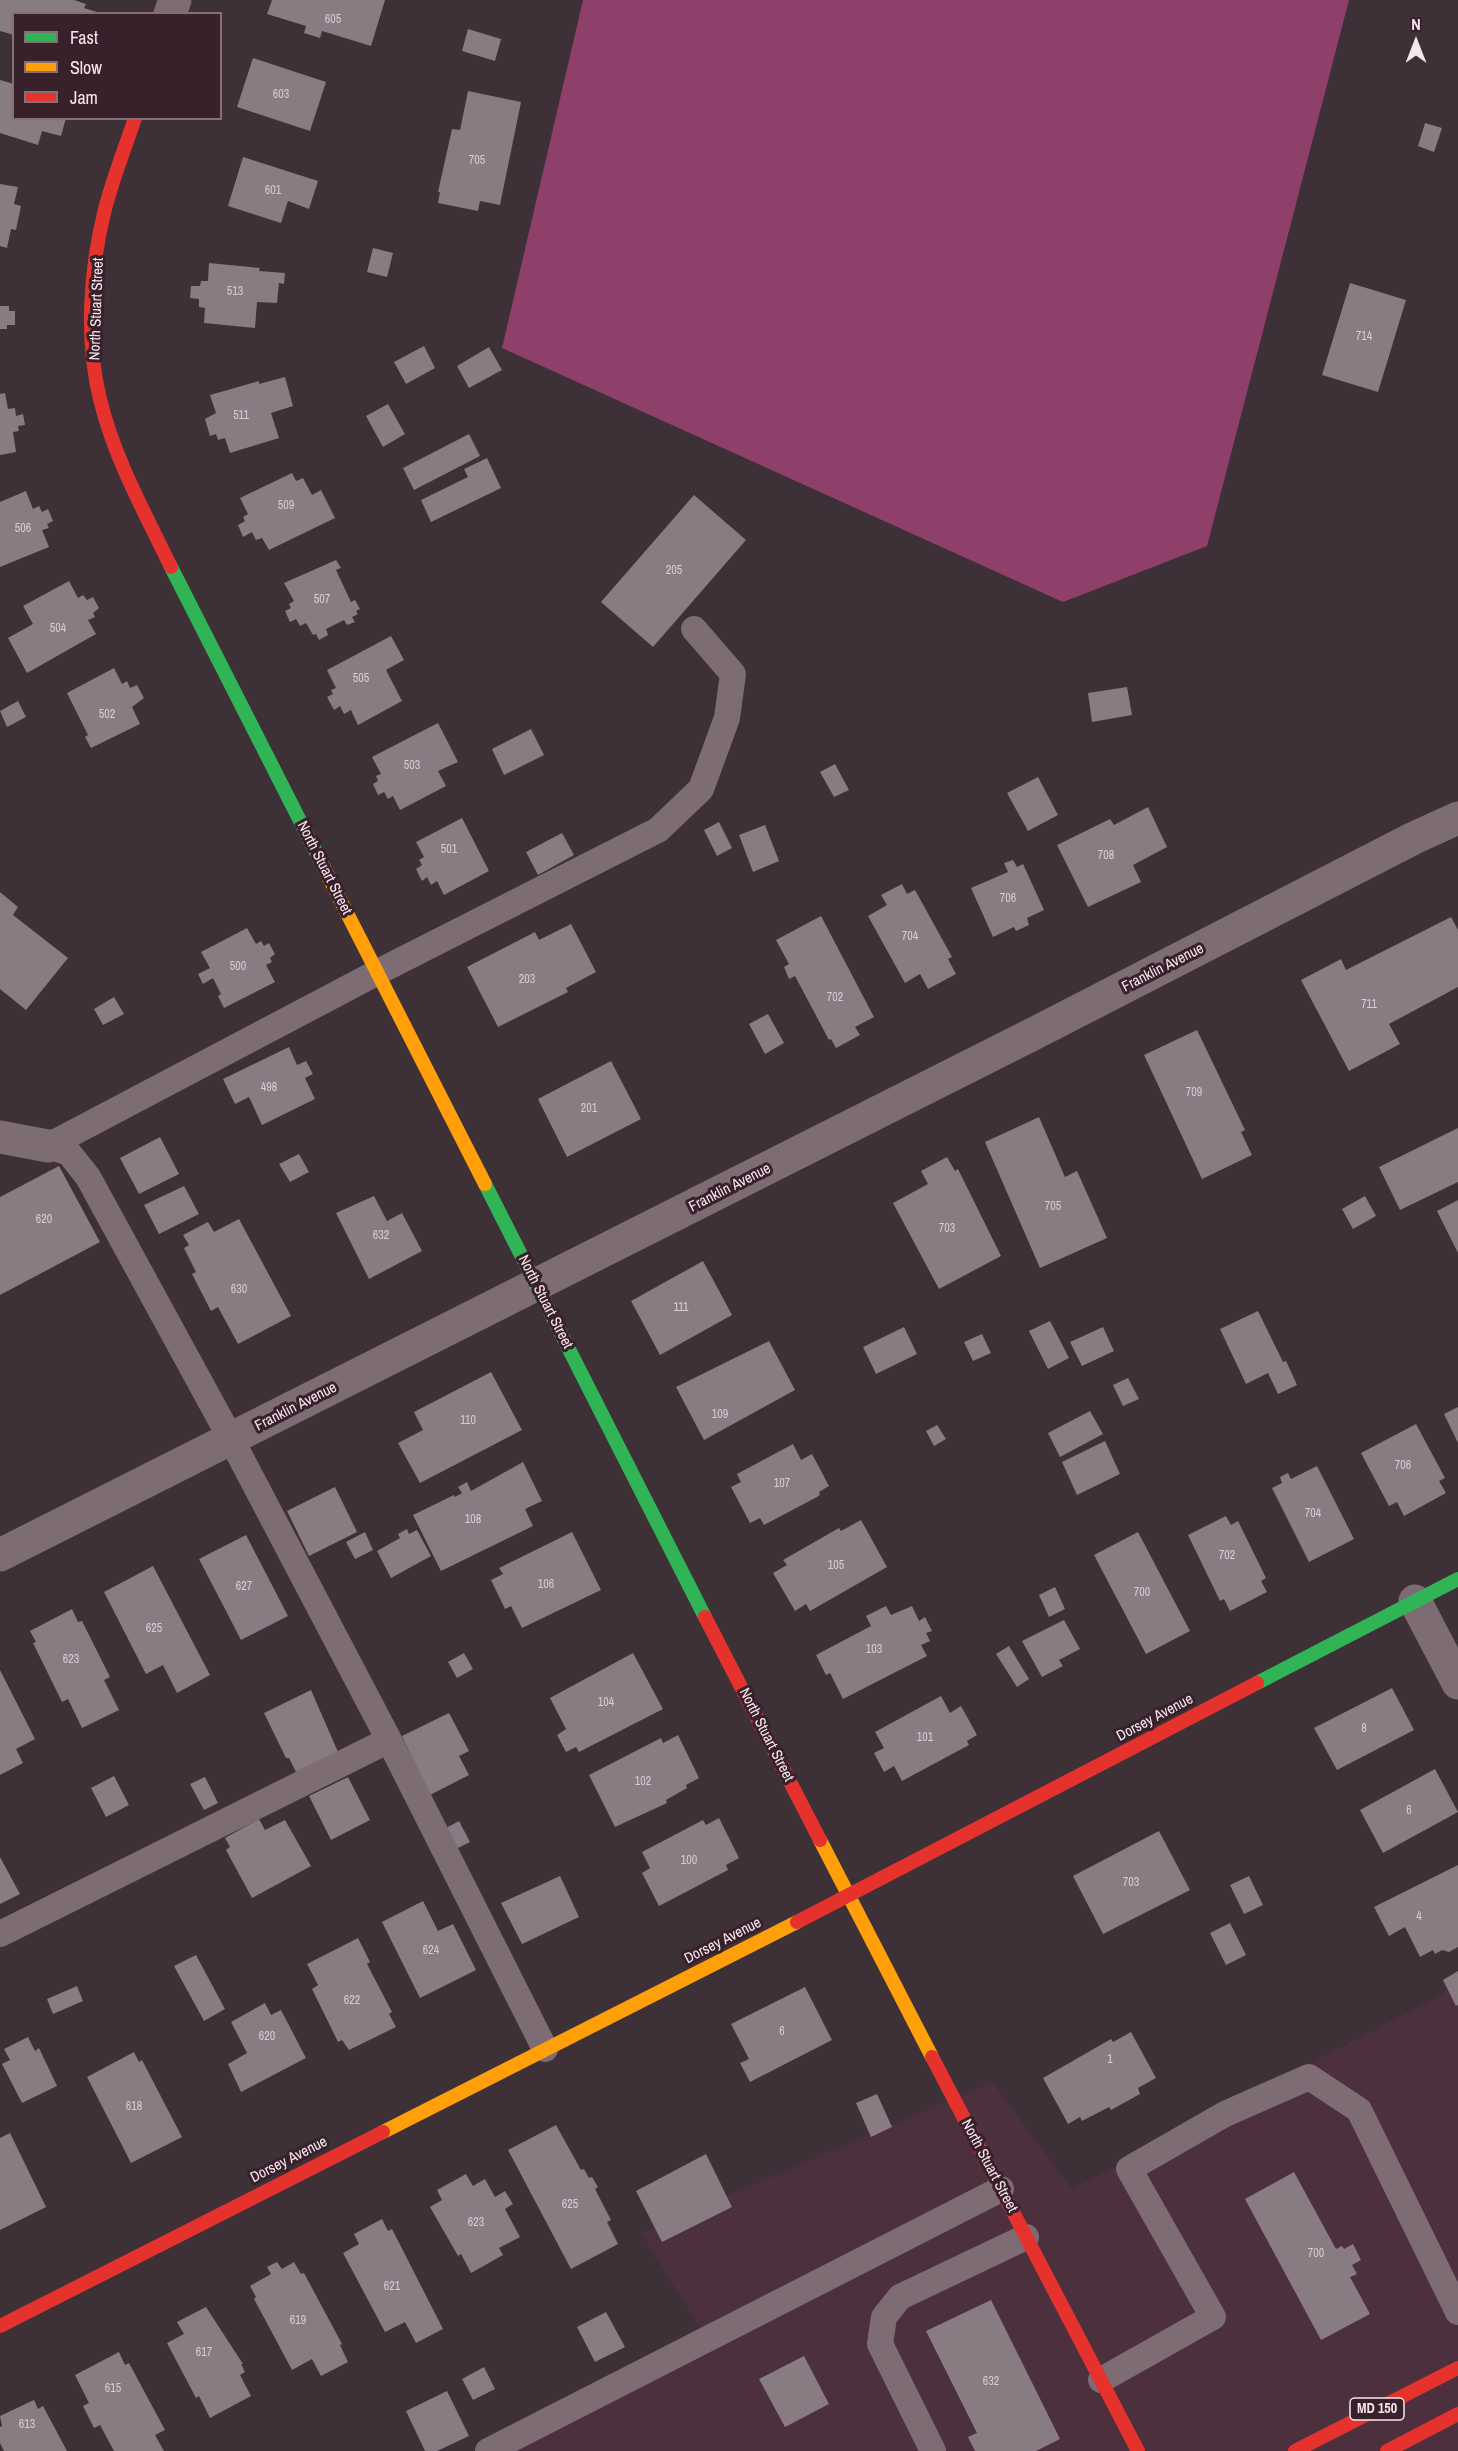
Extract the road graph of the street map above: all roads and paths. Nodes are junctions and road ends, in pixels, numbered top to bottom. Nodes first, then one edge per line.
1 (134, 120) edge
2 (694, 629) dead end
3 (1458, 818) edge
4 (378, 972) junction
5 (0, 1137) edge
6 (48, 1146) junction
7 (536, 1286) junction
8 (231, 1439) junction
9 (0, 1555) edge
10 (1458, 1579) edge
11 (1415, 1600) junction
12 (1458, 1683) edge
13 (389, 1740) junction
14 (848, 1896) junction
15 (0, 1934) edge
16 (545, 2049) junction
17 (1001, 2189) junction
18 (1026, 2237) junction
19 (1458, 2312) edge
20 (0, 2326) edge
21 (1458, 2368) edge
22 (1101, 2380) junction
23 (1458, 2414) edge
24 (488, 2451) edge
25 (933, 2451) edge
26 (1138, 2451) edge
27 (1295, 2451) edge
28 (1387, 2451) edge

1 - 4 street, North Stuart Street
2 - 4 lane
3 - 7 street, Franklin Avenue
4 - 6 lane
4 - 7 street, North Stuart Street
5 - 6 street
6 - 8 lane
7 - 8 street, Franklin Avenue
7 - 14 street, North Stuart Street
8 - 9 street, Franklin Avenue
8 - 13 lane
10 - 11 street, Dorsey Avenue
11 - 12 street
11 - 14 street, Dorsey Avenue
13 - 15 lane
13 - 16 lane
14 - 16 street, Dorsey Avenue
14 - 17 street, North Stuart Street
16 - 20 street, Dorsey Avenue
17 - 18 street, North Stuart Street
17 - 24 lane
18 - 22 street, North Stuart Street
18 - 25 lane
19 - 22 lane
21 - 27 street, MD 150
22 - 26 street, North Stuart Street
23 - 28 street, MD 150

